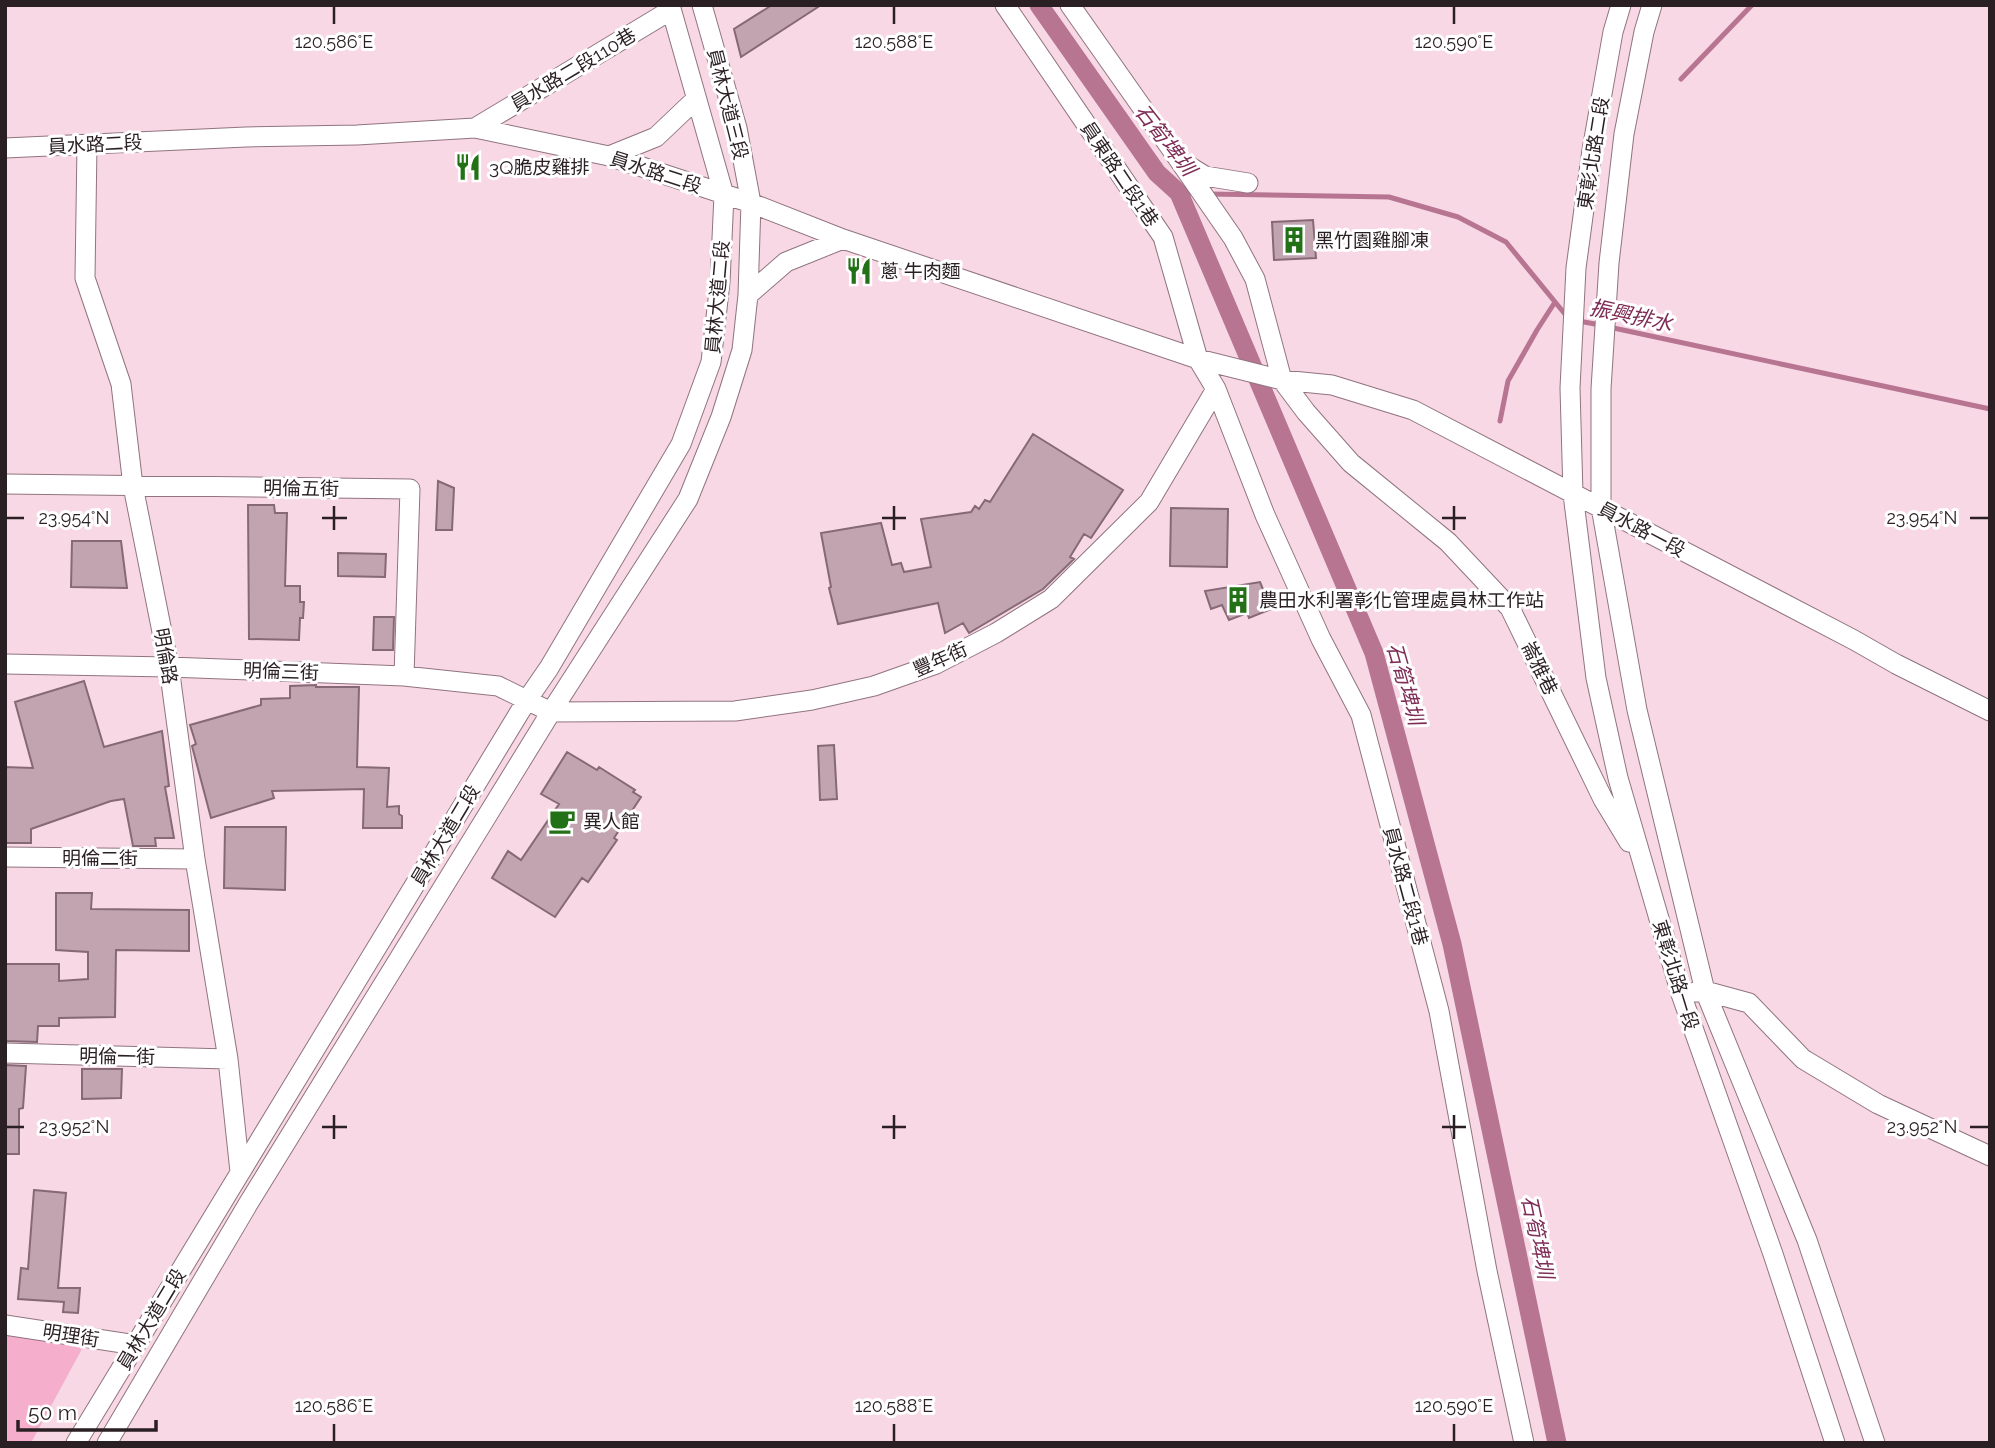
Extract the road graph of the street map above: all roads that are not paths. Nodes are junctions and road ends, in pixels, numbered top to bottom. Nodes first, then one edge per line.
1 (702, 5) edge
2 (1005, 5) edge
3 (1070, 5) edge
4 (1621, 5) edge
5 (1652, 5) edge
6 (671, 8) edge
7 (696, 99) junction
8 (475, 128) junction
9 (88, 145) junction
10 (5, 148) edge
11 (609, 156) junction
12 (1179, 160) junction
13 (1248, 183) dead end
14 (724, 195) junction
15 (751, 203) junction
16 (843, 239) junction
17 (748, 295) junction
18 (1198, 359) junction
19 (1282, 380) junction
20 (1216, 389) junction
21 (5, 484) edge
22 (133, 486) junction
23 (1573, 494) junction
24 (1601, 507) junction
25 (5, 664) edge
26 (169, 667) junction
27 (404, 676) junction
28 (527, 701) junction
29 (1990, 711) edge
30 (551, 712) junction
31 (5, 857) edge
32 (195, 859) junction
33 (1643, 865) junction
34 (1705, 991) junction
35 (1681, 994) junction
36 (5, 1053) edge
37 (228, 1059) junction
38 (1990, 1156) edge
39 (240, 1172) junction
40 (5, 1325) edge
41 (136, 1345) junction
42 (76, 1443) edge
43 (107, 1443) edge
44 (1524, 1443) edge
45 (1835, 1443) edge
46 (1875, 1443) edge

1 - 15 street, 員林大道三段
2 - 18 street, 員東路二段1巷
3 - 12 street
4 - 23 street, 東彰北路二段
5 - 24 street, 東彰北路二段
6 - 7 street, 員林大道三段
6 - 8 street, 員水路二段110巷
7 - 11 street
7 - 14 street, 員林大道三段
8 - 9 street, 員水路二段
8 - 11 street, 員水路二段
9 - 10 street, 員水路二段
9 - 22 street, 明倫路
11 - 14 street, 員水路二段
12 - 13 street
12 - 19 street
14 - 15 street, 員水路二段
14 - 28 street, 員林大道二段
15 - 16 street, 員水路二段
15 - 17 street, 員林大道二段
16 - 17 street
16 - 18 street, 員水路二段
17 - 30 street, 員林大道二段
18 - 19 street, 員水路二段
18 - 20 street, 員水路二段1巷
19 - 23 street, 員水路一段
19 - 33 street, 崙雅巷
20 - 30 street, 豐年街
20 - 44 street, 員水路二段1巷
21 - 22 street, 明倫五街
22 - 26 street, 明倫路
22 - 27 street, 明倫五街
23 - 24 street, 員水路一段
23 - 33 street, 東彰北路一段
24 - 29 street, 員水路一段
24 - 34 street, 東彰北路一段
25 - 26 street, 明倫三街
26 - 27 street, 明倫三街
26 - 32 street, 明倫路
27 - 28 street, 明倫三街
28 - 30 street, 明倫三街
28 - 39 street, 員林大道二段
30 - 43 street, 員林大道二段
31 - 32 street, 明倫二街
32 - 37 street, 明倫路
33 - 35 street, 東彰北路一段
34 - 35 street
34 - 38 street
34 - 46 street, 東彰北路一段
35 - 45 street, 東彰北路一段
36 - 37 street, 明倫一街
37 - 39 street, 明倫路
39 - 41 street, 員林大道二段
40 - 41 street, 明理街
41 - 42 street, 員林大道二段

